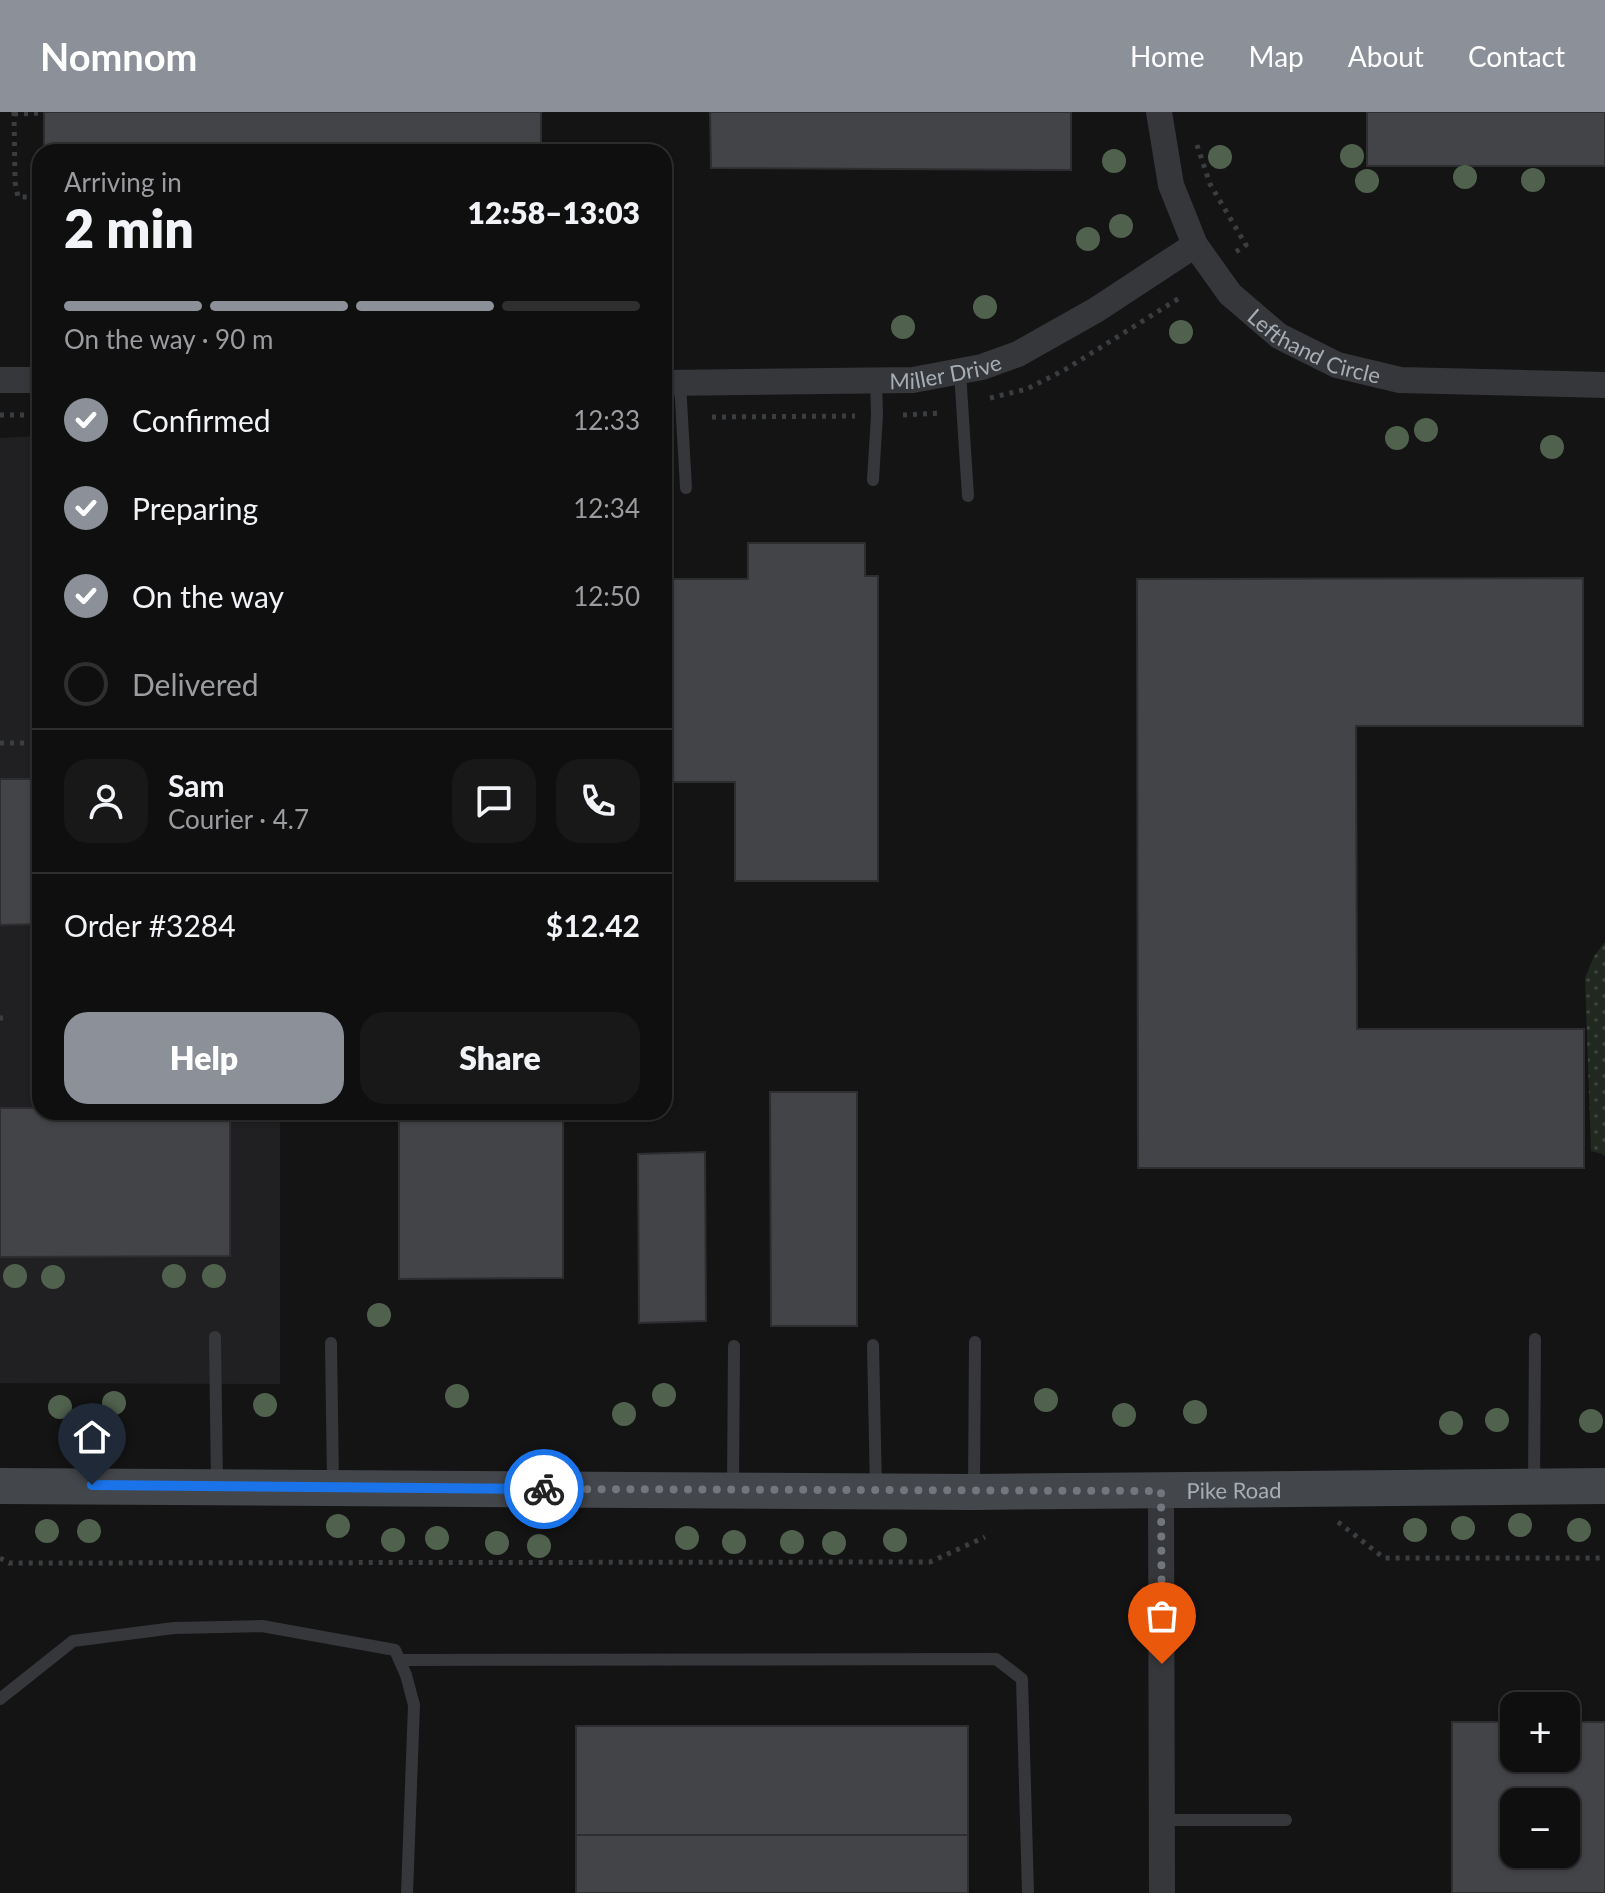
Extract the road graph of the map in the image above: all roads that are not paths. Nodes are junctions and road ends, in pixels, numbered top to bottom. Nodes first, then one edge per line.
1 (1159, 112) edge
2 (1195, 245) junction
3 (960, 372) junction
4 (0, 380) edge
5 (32, 380) edge
6 (876, 380) junction
7 (672, 383) edge
8 (1605, 385) edge
9 (873, 480) dead end
10 (686, 488) dead end
11 (968, 496) dead end
12 (215, 1337) dead end
13 (1535, 1339) dead end
14 (975, 1342) dead end
15 (331, 1343) dead end
16 (873, 1345) dead end
17 (734, 1346) dead end
18 (0, 1486) edge
19 (217, 1486) junction
20 (1605, 1486) edge
21 (333, 1487) junction
22 (1534, 1487) junction
23 (733, 1490) junction
24 (1161, 1491) junction
25 (876, 1492) junction
26 (974, 1492) junction
27 (400, 1660) junction
28 (0, 1699) edge
29 (1162, 1820) junction
30 (1286, 1820) dead end
31 (407, 1893) edge
32 (1028, 1893) edge
33 (1162, 1893) edge

1 - 2 street, Lefthand Circle
2 - 3 street, Miller Drive
2 - 8 street, Lefthand Circle
3 - 6 street, Miller Drive
3 - 11 lane
4 - 5 street
6 - 7 street, Miller Drive
6 - 9 lane
7 - 10 lane
12 - 19 lane
13 - 22 lane
14 - 26 lane
15 - 21 lane
16 - 25 lane
17 - 23 lane
18 - 19 main road, Pike Road
19 - 21 main road, Pike Road
20 - 22 main road, Pike Road
21 - 23 main road, Pike Road
22 - 24 main road, Pike Road
23 - 25 main road, Pike Road
24 - 26 main road, Pike Road
24 - 29 street
25 - 26 main road, Pike Road
27 - 28 lane
27 - 31 lane
27 - 32 lane
29 - 30 lane
29 - 33 street

